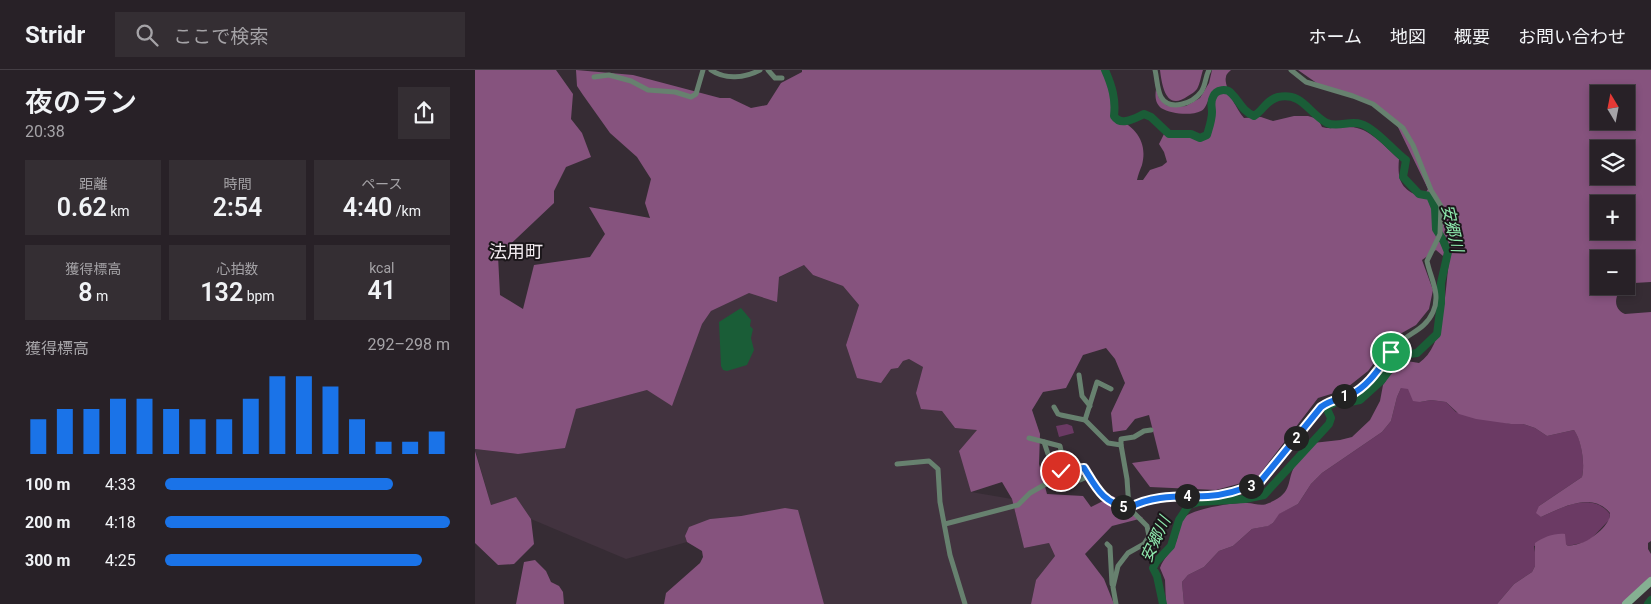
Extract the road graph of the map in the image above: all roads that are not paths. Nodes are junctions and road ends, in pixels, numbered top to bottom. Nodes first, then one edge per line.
1 (614, 70) edge
2 (703, 70) edge
3 (711, 70) edge
4 (760, 70) edge
5 (768, 70) edge
6 (1155, 70) edge
7 (1209, 70) edge
8 (1291, 70) edge
9 (609, 75) junction
10 (594, 77) dead end
11 (782, 78) dead end
12 (1079, 375) dead end
13 (1111, 389) dead end
14 (1090, 406) junction
15 (1054, 407) dead end
16 (1085, 420) junction
17 (1151, 430) dead end
18 (1029, 438) dead end
19 (1044, 442) junction
20 (1121, 444) junction
21 (1048, 454) dead end
22 (1057, 463) dead end
23 (897, 464) dead end
24 (1072, 469) junction
25 (1089, 476) junction
26 (1080, 480) dead end
27 (1129, 508) junction
28 (945, 524) junction
29 (1107, 544) dead end
30 (1651, 581) edge
31 (1113, 587) junction
32 (965, 604) edge
33 (1116, 604) edge
34 (1626, 604) edge

1 - 9 street
2 - 9 street
3 - 4 street
5 - 11 street
6 - 7 street
8 - 27 street
9 - 10 street
12 - 14 street
13 - 14 street
14 - 16 street
15 - 16 street
16 - 20 street
17 - 20 street
18 - 19 street
19 - 21 street
19 - 24 street
20 - 27 street
22 - 24 street
23 - 28 street
24 - 25 street
24 - 28 street
25 - 26 street
25 - 27 street
27 - 31 street
28 - 32 street
29 - 31 street
30 - 34 main road
31 - 33 street

